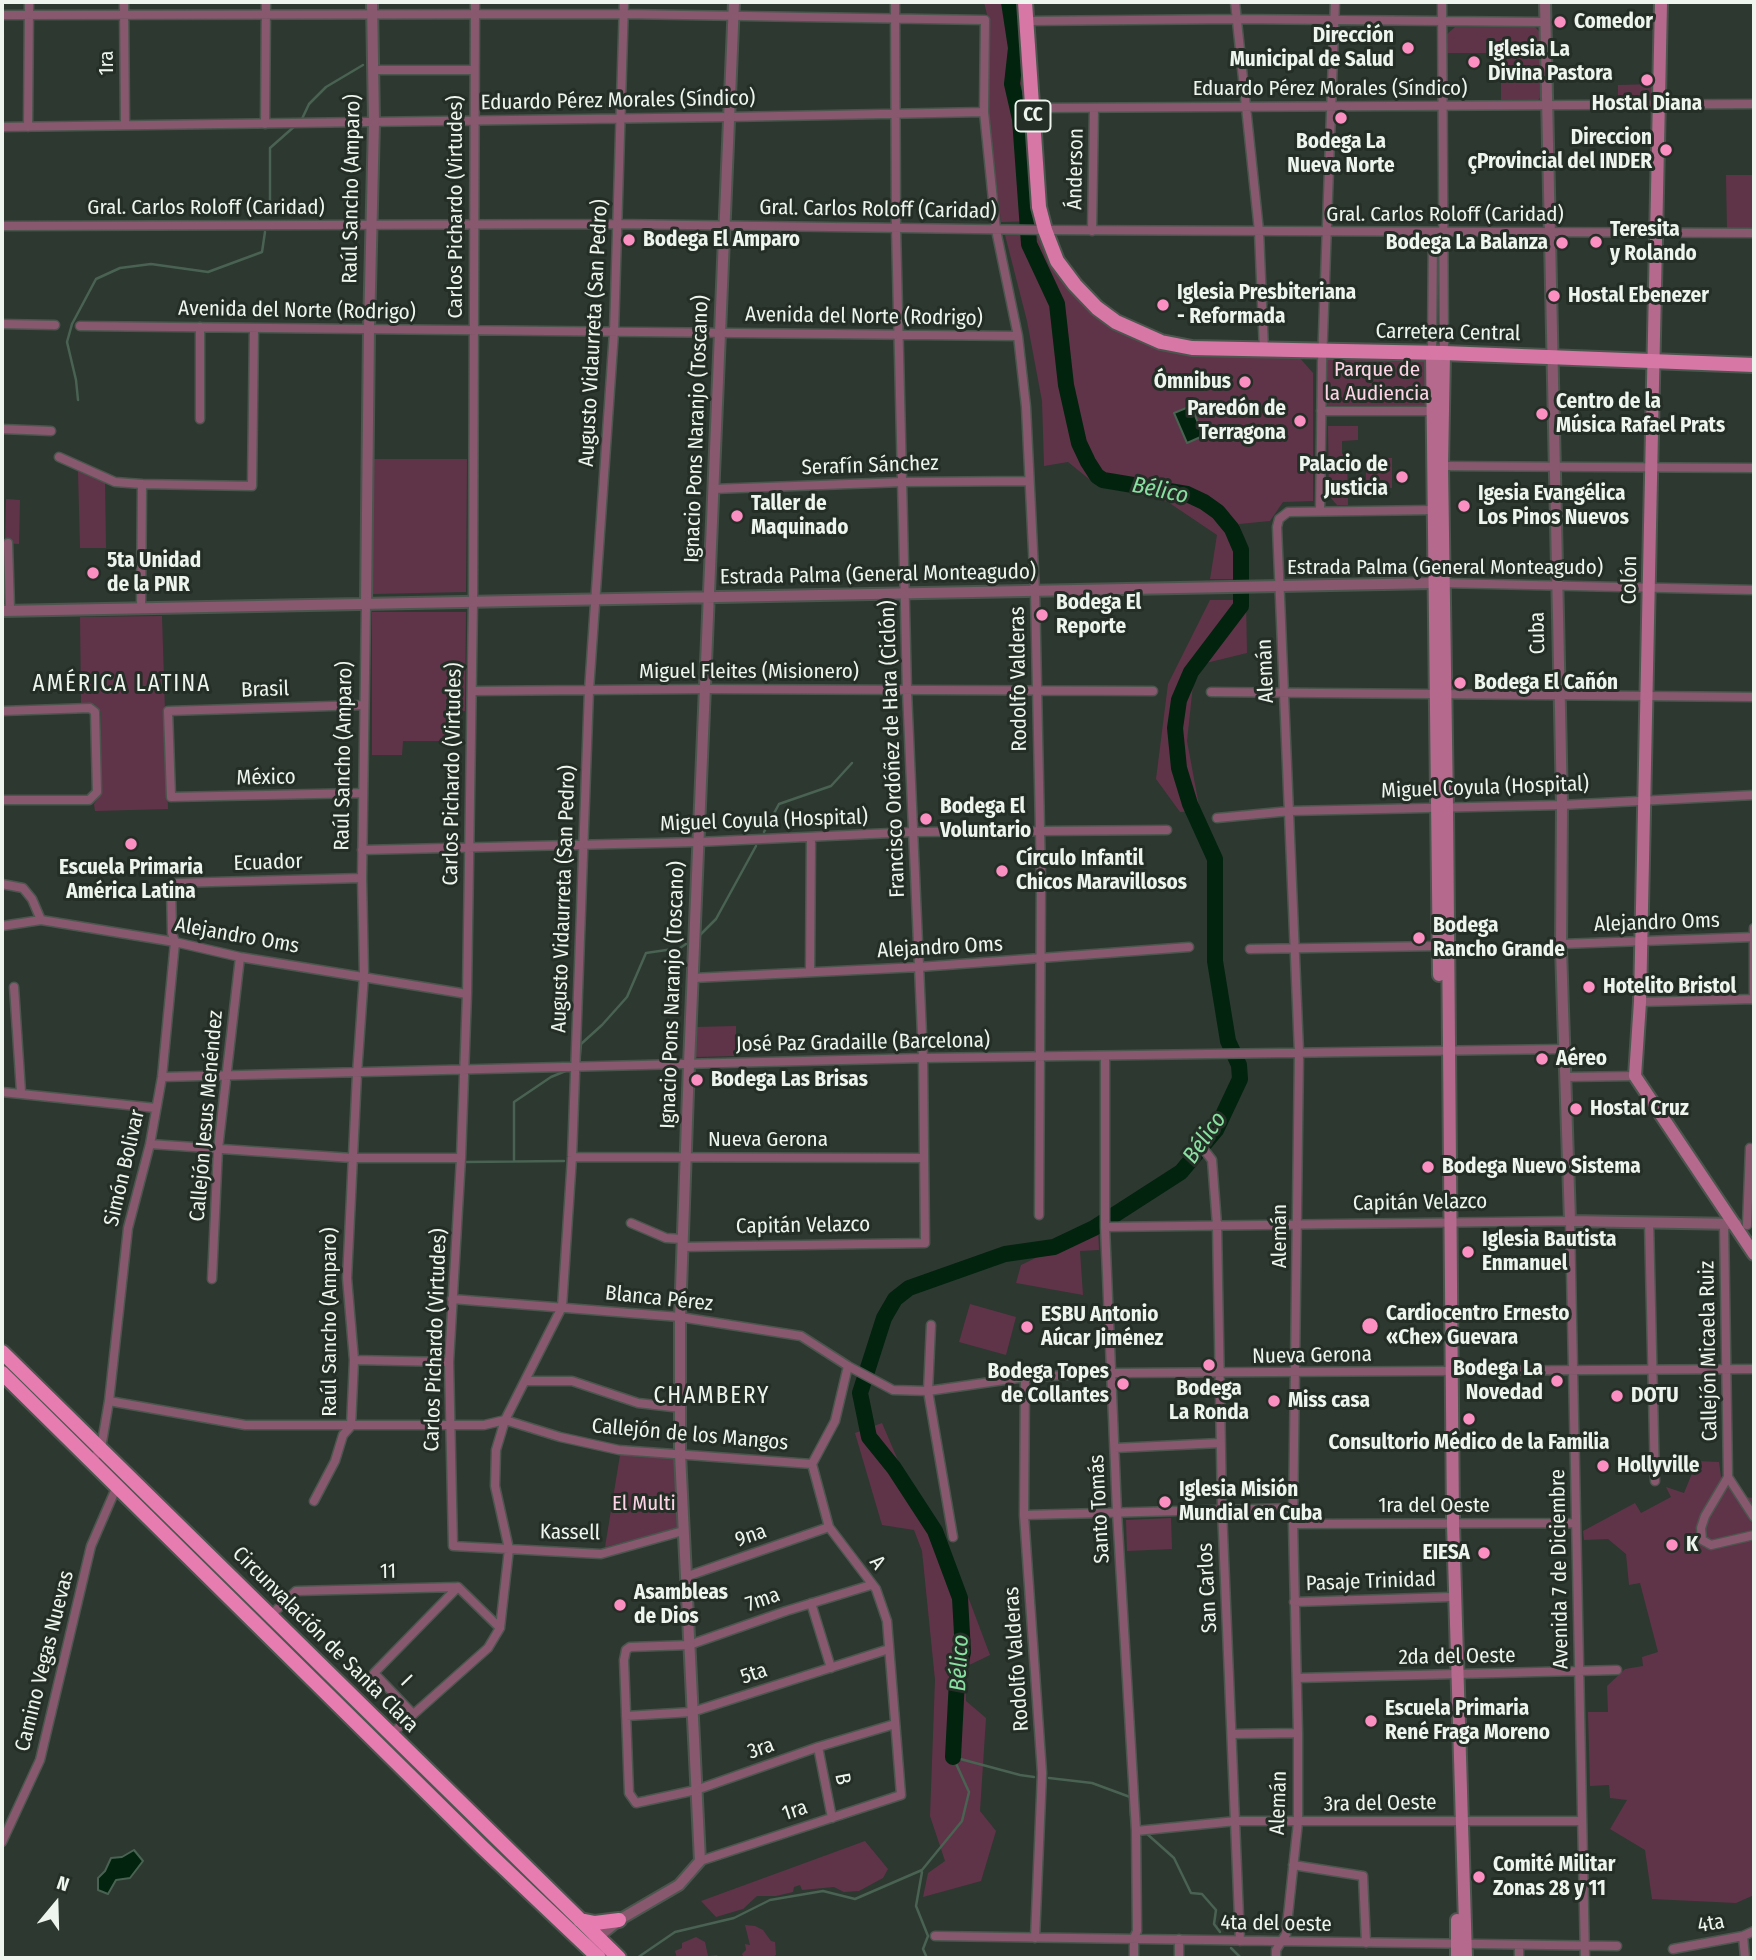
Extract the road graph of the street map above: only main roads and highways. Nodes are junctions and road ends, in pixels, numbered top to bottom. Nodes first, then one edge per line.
1 (1026, 2) edge
2 (1661, 2) edge
3 (1438, 353) junction
4 (1654, 361) junction
5 (1754, 365) edge
6 (1439, 583) junction
7 (1443, 807) junction
8 (1444, 1051) junction
9 (1740, 1224) edge
10 (1754, 1254) edge
11 (2, 1352) edge
12 (2, 1373) edge
13 (1450, 1523) junction
14 (1454, 1675) junction
15 (579, 1920) junction
16 (592, 1942) junction
17 (1461, 1944) junction
18 (617, 1957) edge
19 (598, 1958) edge
20 (1457, 1958) edge
21 (1466, 1958) edge

1 - 3 main road, Carretera Central / CC
2 - 4 main road, Colón
3 - 4 main road, Carretera Central / CC
3 - 6 main road
3 - 6 main road
4 - 5 main road, Carretera Central / CC
4 - 9 main road, Colón
6 - 7 main road
7 - 8 main road
7 - 8 main road
8 - 13 main road
9 - 10 main road
11 - 15 highway, Circunvalación de Santa Clara
12 - 16 highway, Circunvalación de Santa Clara
13 - 14 main road
13 - 14 main road
14 - 17 main road
15 - 16 highway, Circunvalación de Santa Clara
15 - 18 highway
16 - 18 highway, Circunvalación de Santa Clara
16 - 19 highway, Circunvalación de Santa Clara
17 - 20 main road
17 - 21 main road

